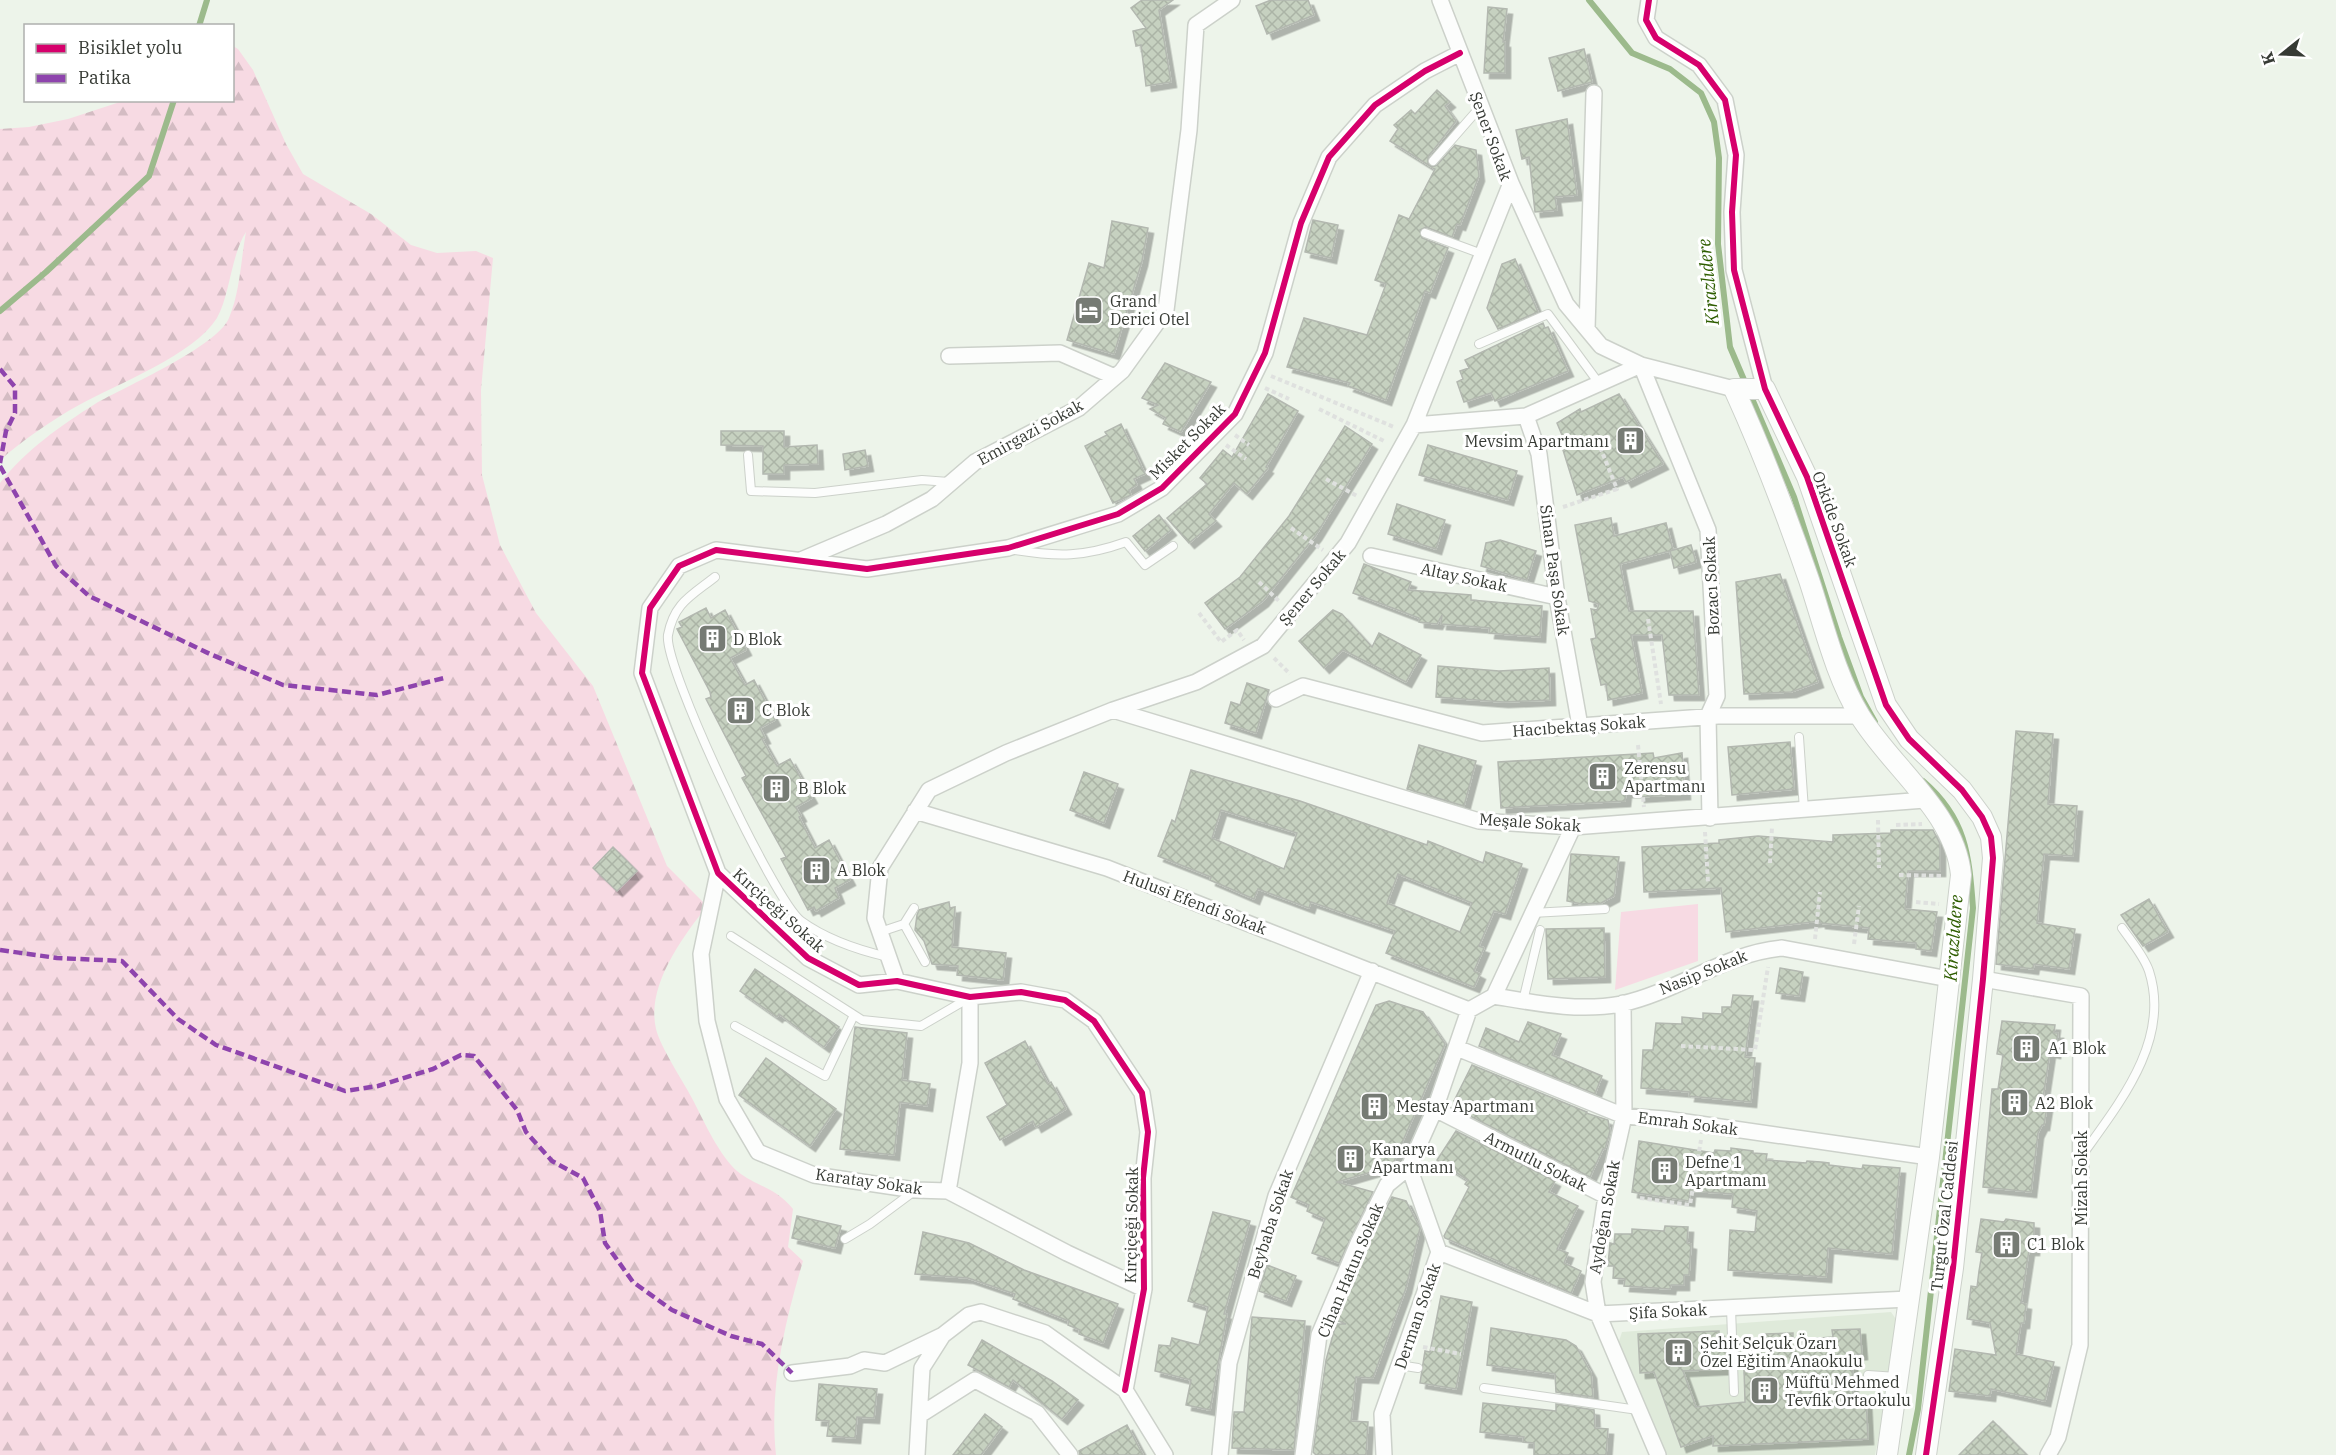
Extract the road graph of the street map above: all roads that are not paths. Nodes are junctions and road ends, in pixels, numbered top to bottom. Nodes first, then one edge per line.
1 (1232, 0) edge
2 (1440, 0) edge
3 (1649, 0) edge
4 (1460, 54) junction
5 (1594, 93) dead end
6 (1481, 106) junction
7 (1433, 161) dead end
8 (1511, 183) junction
9 (1425, 233) dead end
10 (1482, 254) junction
11 (1587, 329) junction
12 (1479, 344) dead end
13 (949, 356) dead end
14 (1641, 365) junction
15 (1115, 377) junction
16 (1598, 382) junction
17 (1734, 389) junction
18 (1765, 389) junction
19 (1526, 416) junction
20 (1412, 429) junction
21 (747, 455) dead end
22 (951, 482) junction
23 (1173, 546) dead end
24 (1008, 548) junction
25 (1371, 556) dead end
26 (801, 560) junction
27 (715, 577) dead end
28 (1557, 597) junction
29 (1276, 699) dead end
30 (1113, 710) junction
31 (1708, 716) junction
32 (1861, 716) junction
33 (1580, 726) junction
34 (1799, 737) dead end
35 (1925, 800) junction
36 (1804, 810) junction
37 (915, 812) junction
38 (1707, 819) junction
39 (1573, 827) junction
40 (718, 873) junction
41 (914, 908) dead end
42 (1605, 909) dead end
43 (1532, 913) junction
44 (904, 924) junction
45 (2122, 928) dead end
46 (1540, 930) dead end
47 (880, 932) junction
48 (731, 936) dead end
49 (889, 957) junction
50 (925, 962) dead end
51 (1372, 971) junction
52 (1949, 979) junction
53 (1983, 979) junction
54 (897, 981) junction
55 (1494, 996) junction
56 (970, 997) junction
57 (1523, 1000) junction
58 (1623, 1003) junction
59 (1469, 1010) junction
60 (854, 1015) junction
61 (735, 1026) dead end
62 (1457, 1048) junction
63 (1435, 1109) junction
64 (1624, 1116) junction
65 (1929, 1157) junction
66 (2081, 1158) junction
67 (1409, 1167) junction
68 (915, 1190) junction
69 (948, 1191) junction
70 (1606, 1196) junction
71 (845, 1239) dead end
72 (1439, 1252) junction
73 (1144, 1289) junction
74 (1909, 1299) junction
75 (1731, 1308) junction
76 (1598, 1314) junction
77 (943, 1335) junction
78 (1399, 1365) junction
79 (1418, 1368) dead end
80 (792, 1373) dead end
81 (1868, 1375) dead end
82 (1898, 1377) junction
83 (1484, 1388) dead end
84 (1125, 1390) junction
85 (1734, 1392) dead end
86 (1638, 1410) junction
87 (920, 1415) junction
88 (917, 1455) edge
89 (1070, 1455) edge
90 (1166, 1455) edge
91 (1220, 1455) edge
92 (1303, 1455) edge
93 (1384, 1455) edge
94 (1658, 1455) edge
95 (1887, 1455) edge
96 (1926, 1455) edge
97 (2048, 1455) edge

1 - 15 street, Emirgazi Sokak
2 - 4 street, Şener Sokak
3 - 18 street, Orkide Sokak
4 - 6 street, Şener Sokak
4 - 24 street, Misket Sokak
5 - 11 street
6 - 7 lane
6 - 8 street, Şener Sokak
8 - 10 street, Şener Sokak
8 - 11 street
9 - 10 lane
10 - 20 street, Şener Sokak
11 - 14 street
12 - 16 lane
13 - 15 street
14 - 16 street
14 - 17 street
14 - 31 street, Bozacı Sokak
15 - 22 street, Emirgazi Sokak
16 - 19 street
17 - 18 street
17 - 32 street
18 - 53 street, Orkide Sokak
19 - 20 street
19 - 28 street, Sinan Paşa Sokak
20 - 30 street, Şener Sokak
21 - 22 lane
22 - 26 street, Emirgazi Sokak
23 - 24 lane
24 - 26 street, Misket Sokak
25 - 28 street, Altay Sokak
26 - 40 street, Kırçiçeği Sokak
27 - 49 lane
28 - 33 street, Sinan Paşa Sokak
29 - 33 street, Hacıbektaş Sokak
30 - 37 street, Şener Sokak
30 - 39 street, Meşale Sokak
31 - 32 street, Hacıbektaş Sokak
31 - 33 street, Hacıbektaş Sokak
31 - 38 street, Bozacı Sokak
32 - 35 street
34 - 36 lane
35 - 36 street, Meşale Sokak
35 - 52 street, Turgut Özal Caddesi
36 - 38 street, Meşale Sokak
37 - 47 street, Şener Sokak
37 - 51 street, Hulusi Efendi Sokak
38 - 39 street, Meşale Sokak
39 - 43 street
40 - 54 street, Kırçiçeği Sokak
40 - 68 street, Karatay Sokak
41 - 44 lane
42 - 43 lane
43 - 55 street
44 - 47 lane
44 - 50 lane
45 - 66 lane
46 - 57 lane
47 - 49 street, Şener Sokak
48 - 60 lane
49 - 54 street, Şener Sokak
51 - 59 street, Hulusi Efendi Sokak
51 - 91 street, Beybaba Sokak
52 - 58 street, Nasip Sokak
52 - 65 street, Turgut Özal Caddesi
53 - 66 street, Mizah Sokak
53 - 96 street, Turgut Özal Caddesi
54 - 56 street, Kırçiçeği Sokak
55 - 57 street, Nasip Sokak
55 - 59 street
56 - 60 lane
56 - 69 street
56 - 73 street, Kırçiçeği Sokak
57 - 58 street, Nasip Sokak
58 - 64 street, Aydoğan Sokak
59 - 62 street
60 - 61 lane
62 - 63 street
62 - 64 street, Emrah Sokak
63 - 67 street
63 - 70 street, Armutlu Sokak
64 - 65 street, Emrah Sokak
64 - 70 street, Aydoğan Sokak
65 - 74 street, Turgut Özal Caddesi
66 - 97 street, Mizah Sokak
67 - 72 street, Derman Sokak
67 - 92 street, Cihan Hatun Sokak
68 - 69 street, Karatay Sokak
68 - 71 lane
69 - 73 street, Karatay Sokak
70 - 76 street, Aydoğan Sokak
72 - 76 street, Şifa Sokak
72 - 78 street, Derman Sokak
73 - 84 street, Kırçiçeği Sokak
74 - 75 street, Şifa Sokak
74 - 82 street, Turgut Özal Caddesi
75 - 76 street, Şifa Sokak
75 - 85 lane
76 - 86 street, Aydoğan Sokak
77 - 80 street
77 - 84 street
77 - 87 street
78 - 79 lane
78 - 93 street, Derman Sokak
81 - 82 lane
82 - 95 street, Turgut Özal Caddesi
83 - 86 lane
84 - 90 street
86 - 94 street, Aydoğan Sokak
87 - 88 street
87 - 89 street

